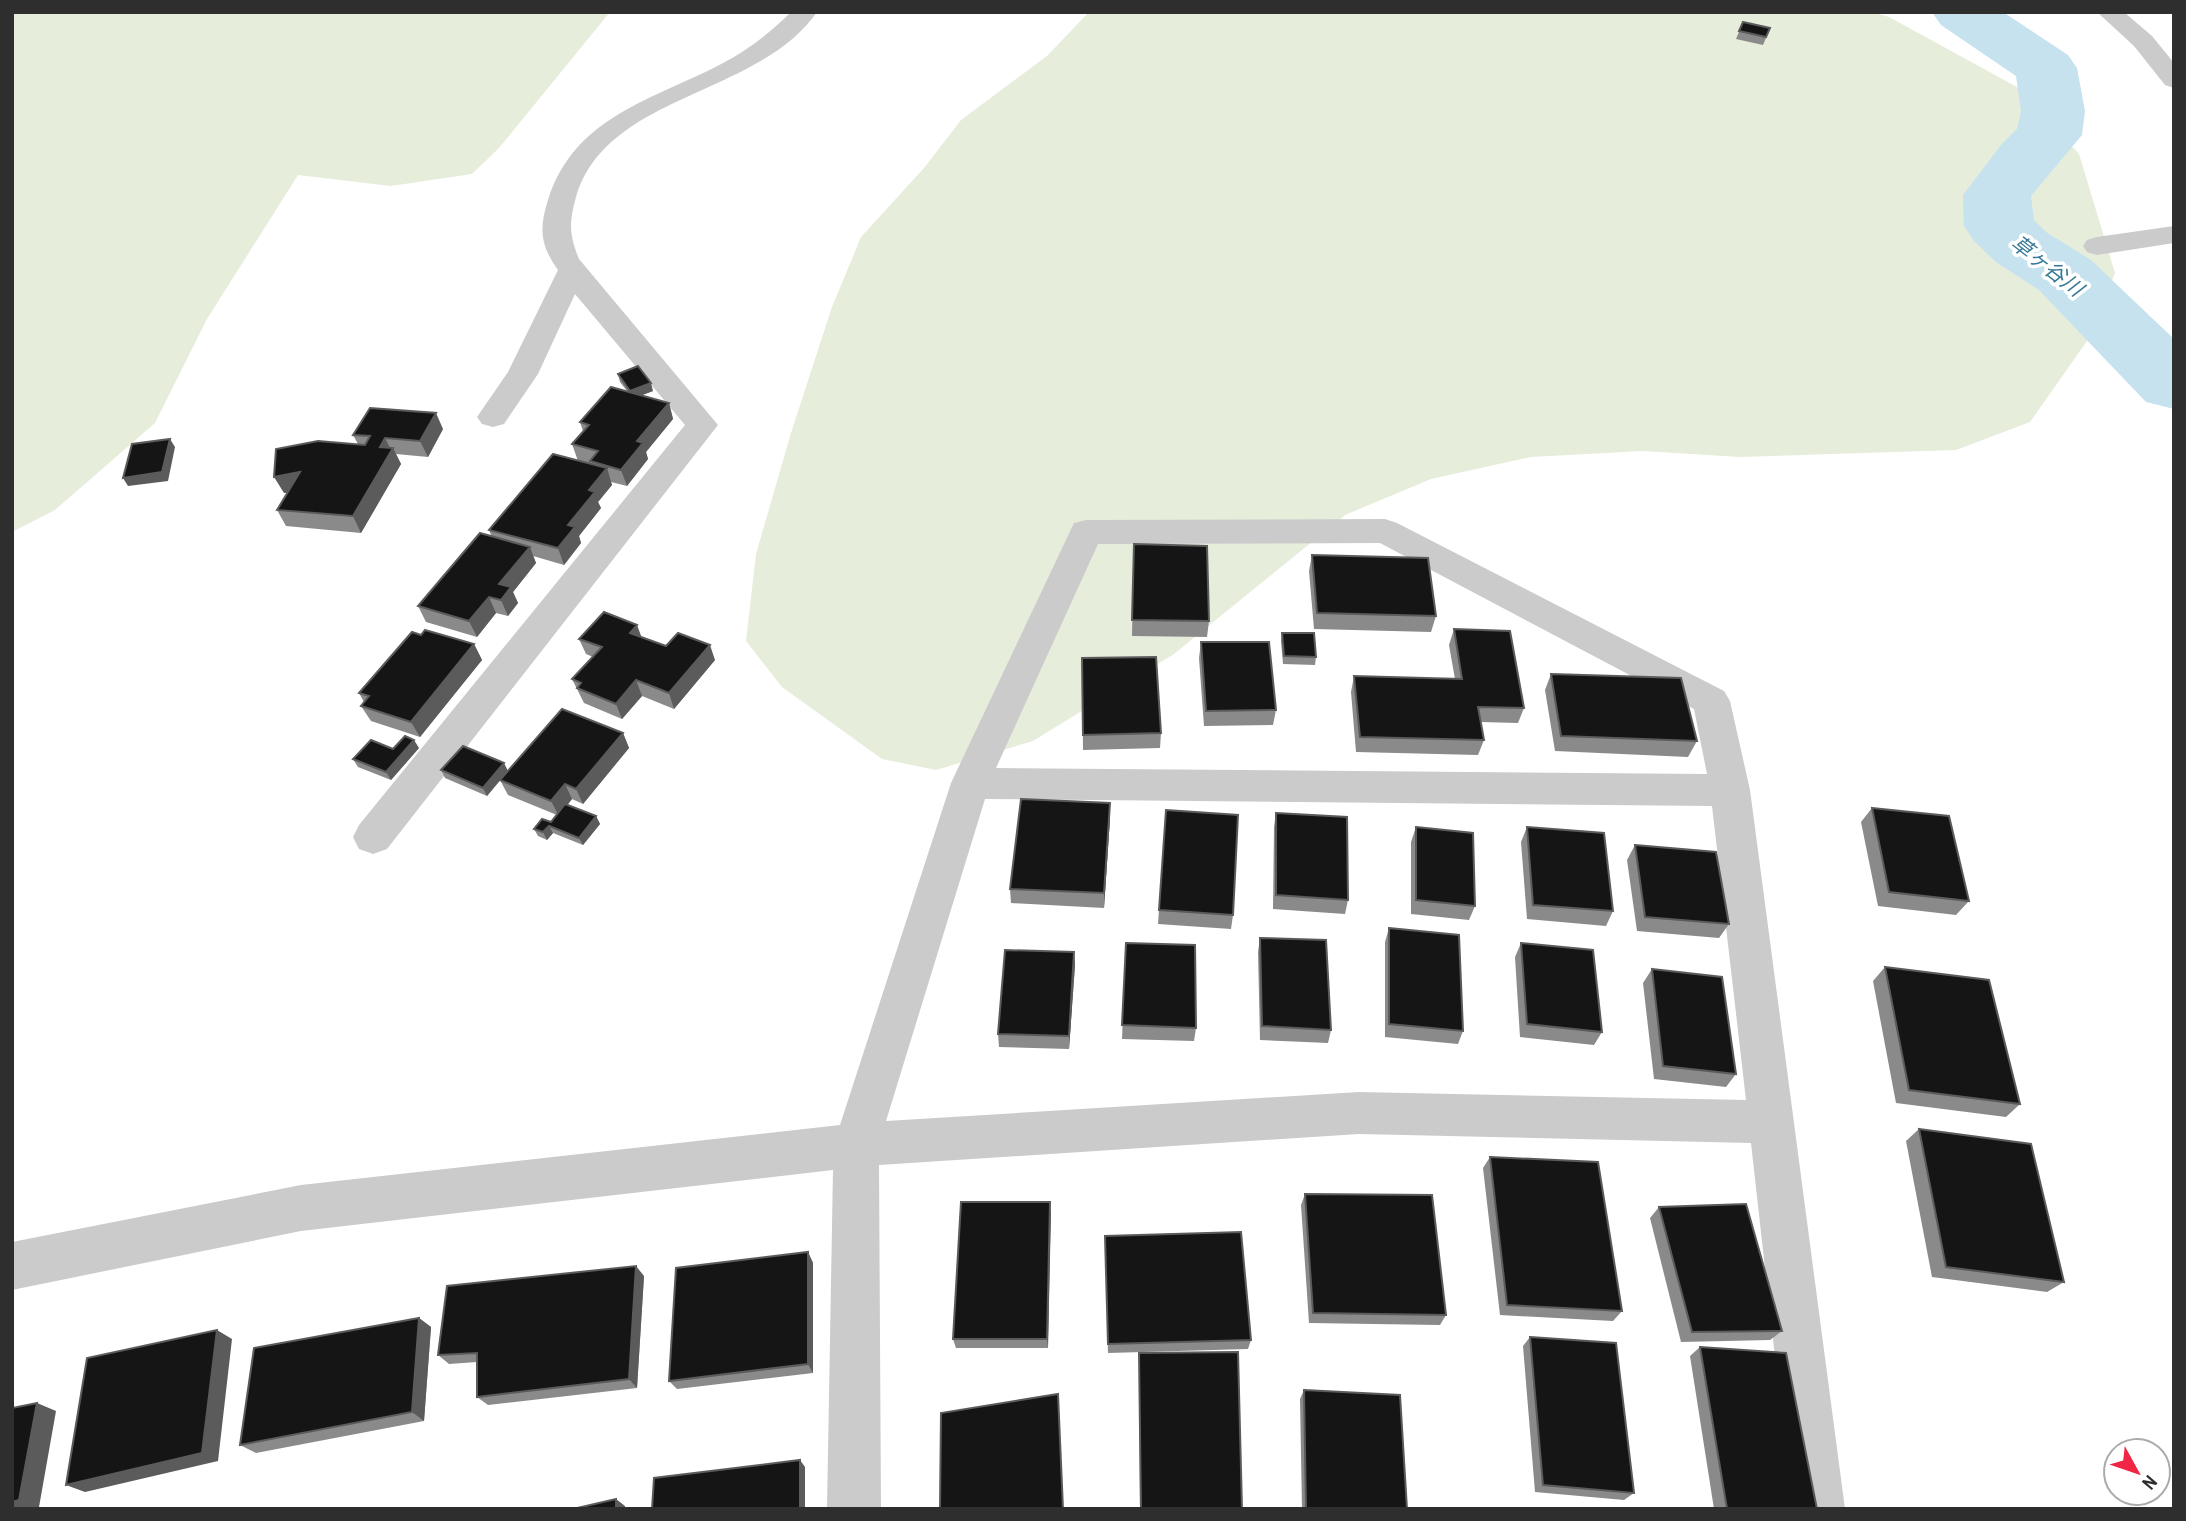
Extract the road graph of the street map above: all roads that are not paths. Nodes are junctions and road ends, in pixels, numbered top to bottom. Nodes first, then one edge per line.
1 (805, 12) edge
2 (2109, 12) edge
3 (2174, 80) edge
4 (2174, 234) edge
5 (2096, 246) dead end
6 (572, 270) junction
7 (493, 417) dead end
8 (970, 783) junction
9 (1730, 790) junction
10 (373, 837) dead end
11 (1770, 1122) junction
12 (856, 1145) junction
13 (12, 1266) edge
14 (854, 1509) edge
15 (1819, 1509) edge

1 - 6 street
2 - 3 street
4 - 5 street
6 - 7 street
6 - 10 street
8 - 9 street
8 - 9 street
8 - 12 street
9 - 11 street
11 - 12 street
11 - 15 street
12 - 13 street
12 - 14 street

